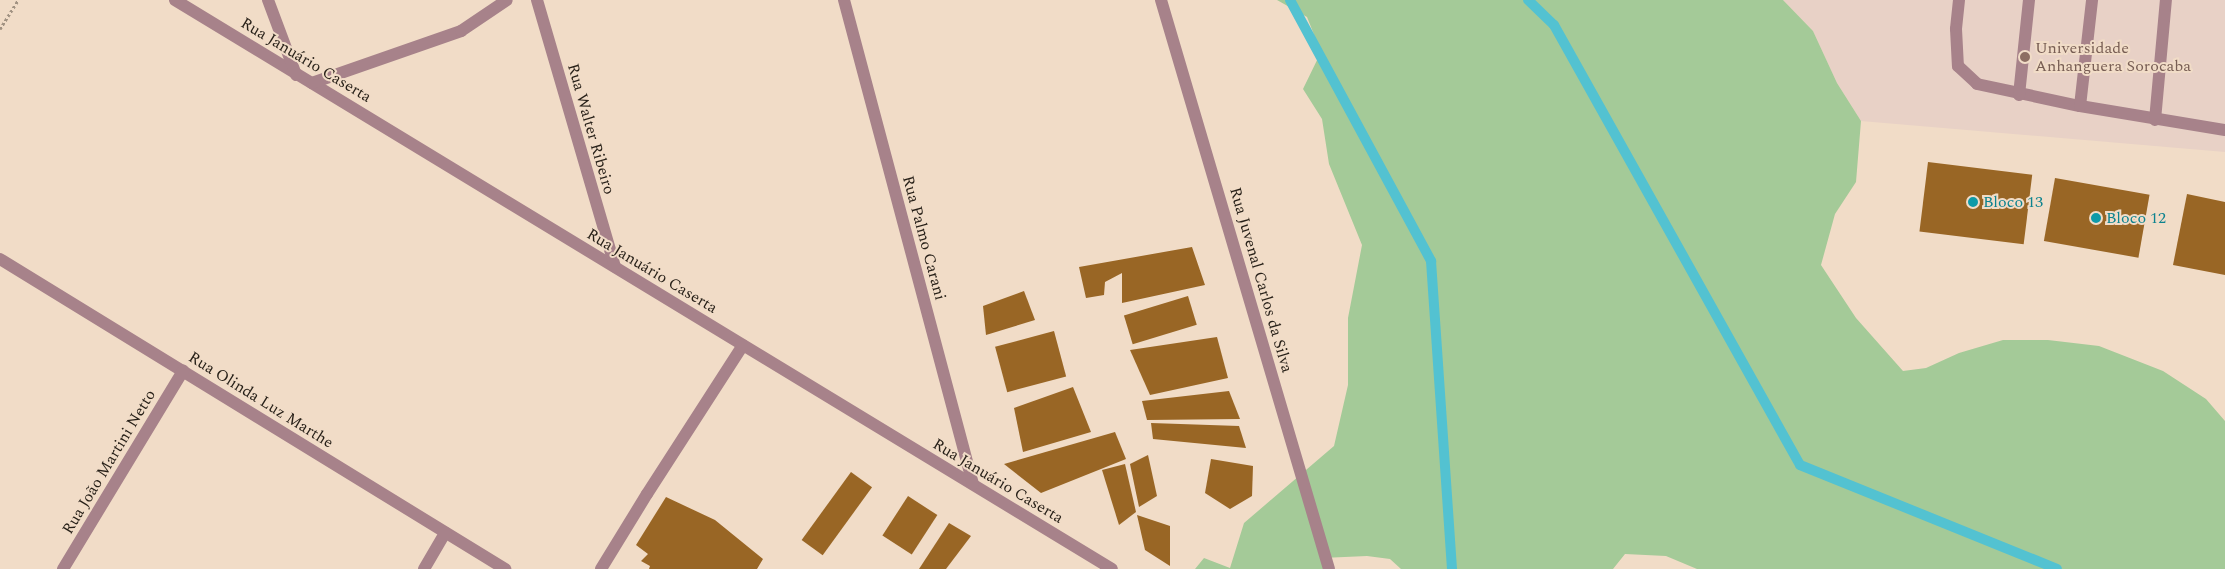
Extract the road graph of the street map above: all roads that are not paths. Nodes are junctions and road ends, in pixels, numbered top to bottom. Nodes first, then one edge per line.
1 (175, 0) edge
2 (268, 0) edge
3 (507, 0) edge
4 (537, 0) edge
5 (844, 0) edge
6 (1161, 0) edge
7 (1960, 0) edge
8 (2029, 0) edge
9 (2092, 0) edge
10 (2166, 0) edge
11 (296, 74) junction
12 (312, 83) junction
13 (2019, 95) junction
14 (2080, 106) junction
15 (2155, 120) junction
16 (2225, 130) edge
17 (0, 259) edge
18 (615, 267) junction
19 (743, 345) junction
20 (183, 371) junction
21 (973, 484) junction
22 (446, 533) junction
23 (63, 569) edge
24 (424, 569) edge
25 (505, 569) edge
26 (601, 569) edge
27 (1112, 569) edge
28 (1329, 569) edge

1 - 11 street, Rua Januário Caserta
2 - 11 street
3 - 12 street
4 - 18 street, Rua Walter Ribeiro
5 - 21 street, Rua Palmo Carani
6 - 28 street, Rua Juvenal Carlos da Silva
7 - 13 street
8 - 13 street
9 - 14 street
10 - 15 street
11 - 12 street, Rua Januário Caserta
12 - 18 street, Rua Januário Caserta
13 - 14 street
14 - 15 street
15 - 16 street
17 - 20 street, Rua Olinda Luz Marthe
18 - 19 street, Rua Januário Caserta
19 - 21 street, Rua Januário Caserta
19 - 26 street
20 - 22 street, Rua Olinda Luz Marthe
20 - 23 street, Rua João Martini Netto
21 - 27 street, Rua Januário Caserta
22 - 24 street
22 - 25 street, Rua Olinda Luz Marthe

